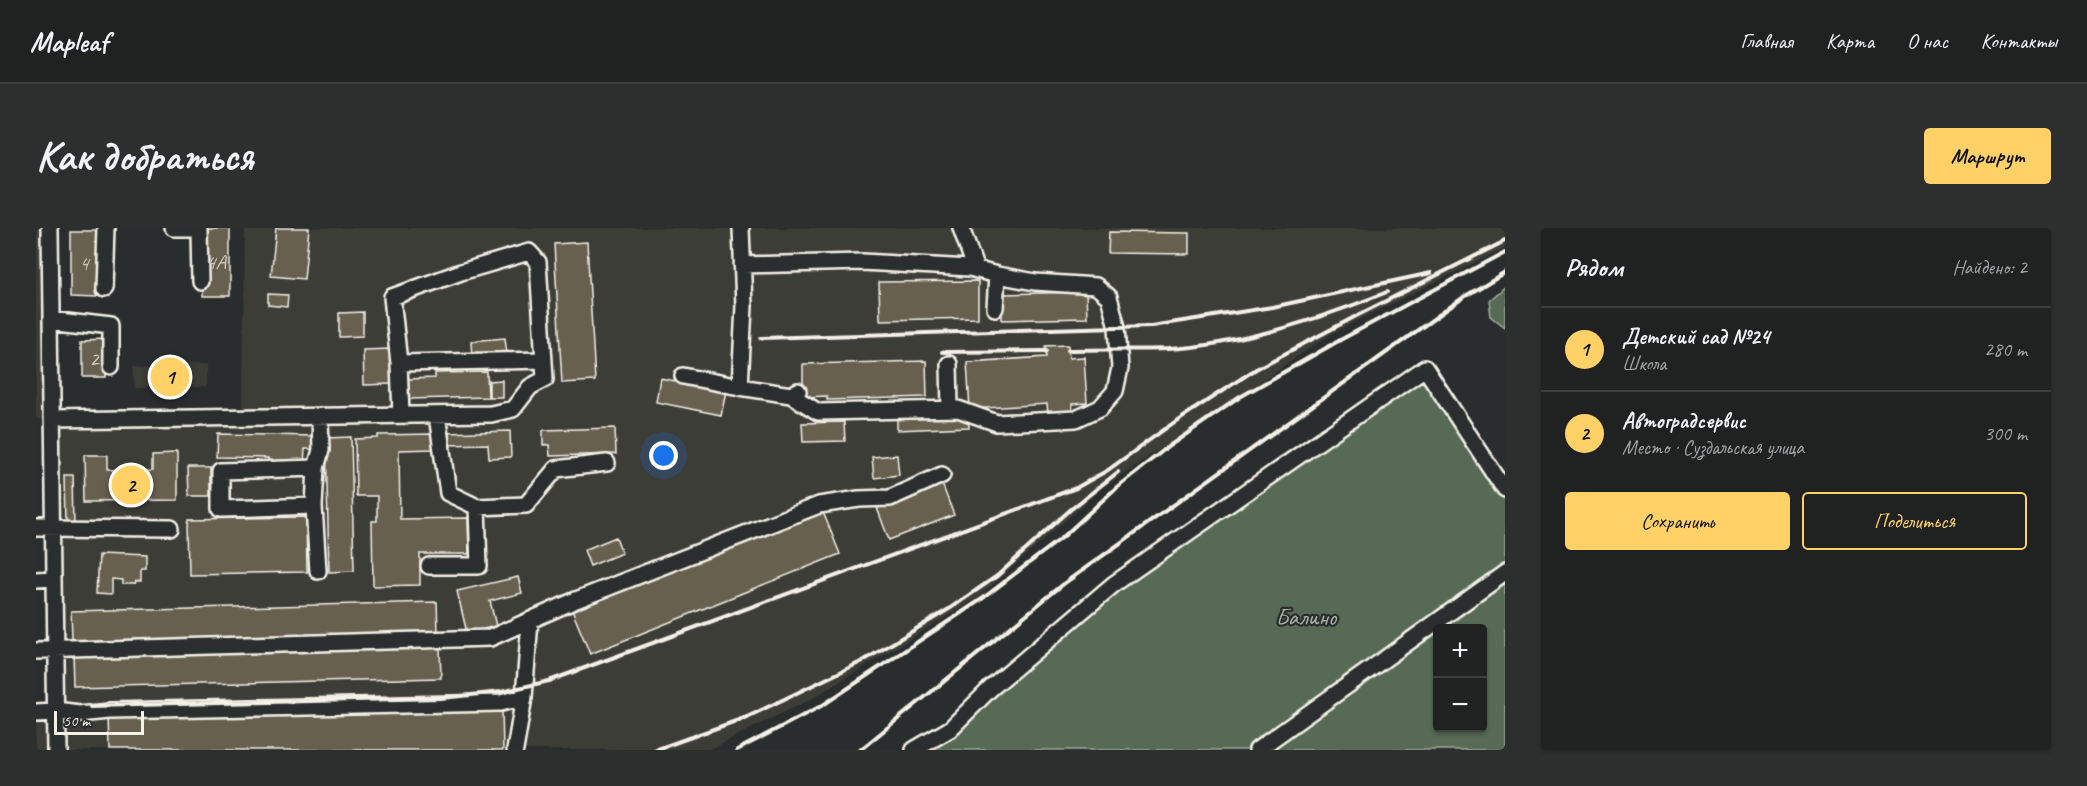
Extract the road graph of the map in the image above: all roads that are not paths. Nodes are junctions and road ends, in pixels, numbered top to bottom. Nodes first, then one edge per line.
1 (50, 228) edge
2 (106, 228) edge
3 (174, 228) edge
4 (741, 228) edge
5 (962, 228) edge
6 (199, 229) edge
7 (742, 265) junction
8 (976, 270) junction
9 (997, 275) junction
10 (200, 281) dead end
11 (104, 289) dead end
12 (995, 308) dead end
13 (46, 311) edge
14 (544, 360) junction
15 (399, 363) junction
16 (949, 364) dead end
17 (111, 367) dead end
18 (683, 376) dead end
19 (740, 387) junction
20 (950, 409) junction
21 (401, 415) junction
22 (437, 415) junction
23 (320, 417) junction
24 (52, 420) junction
25 (607, 463) dead end
26 (316, 468) junction
27 (942, 475) dead end
28 (1505, 490) edge
29 (314, 506) junction
30 (477, 507) junction
31 (36, 528) edge
32 (52, 528) junction
33 (172, 529) dead end
34 (429, 566) dead end
35 (318, 572) dead end
36 (1505, 573) edge
37 (53, 579) junction
38 (36, 580) edge
39 (530, 621) junction
40 (36, 651) edge
41 (56, 651) junction
42 (524, 697) junction
43 (55, 711) junction
44 (36, 712) edge
45 (56, 750) edge
46 (515, 750) edge
47 (914, 750) edge
48 (1259, 750) edge

1 - 13 street
2 - 11 street
3 - 6 street
4 - 7 street
5 - 8 street
6 - 10 street
7 - 8 street
7 - 19 street
8 - 9 street
9 - 12 street
9 - 20 street
13 - 17 street
13 - 24 street
14 - 15 street
14 - 15 street
14 - 22 street
15 - 21 street
16 - 20 street
18 - 19 street
19 - 20 street
21 - 22 street
21 - 23 street
22 - 30 street
23 - 24 street
23 - 26 street
24 - 32 street
25 - 30 street
26 - 29 street
26 - 29 street
27 - 39 street
28 - 47 street
29 - 35 street
30 - 34 street
31 - 32 street
32 - 33 street
32 - 37 street
36 - 48 street
37 - 38 street
37 - 41 street
39 - 41 street
39 - 42 street
40 - 41 street
41 - 43 street
42 - 43 street
42 - 46 street
43 - 44 street
43 - 45 street

